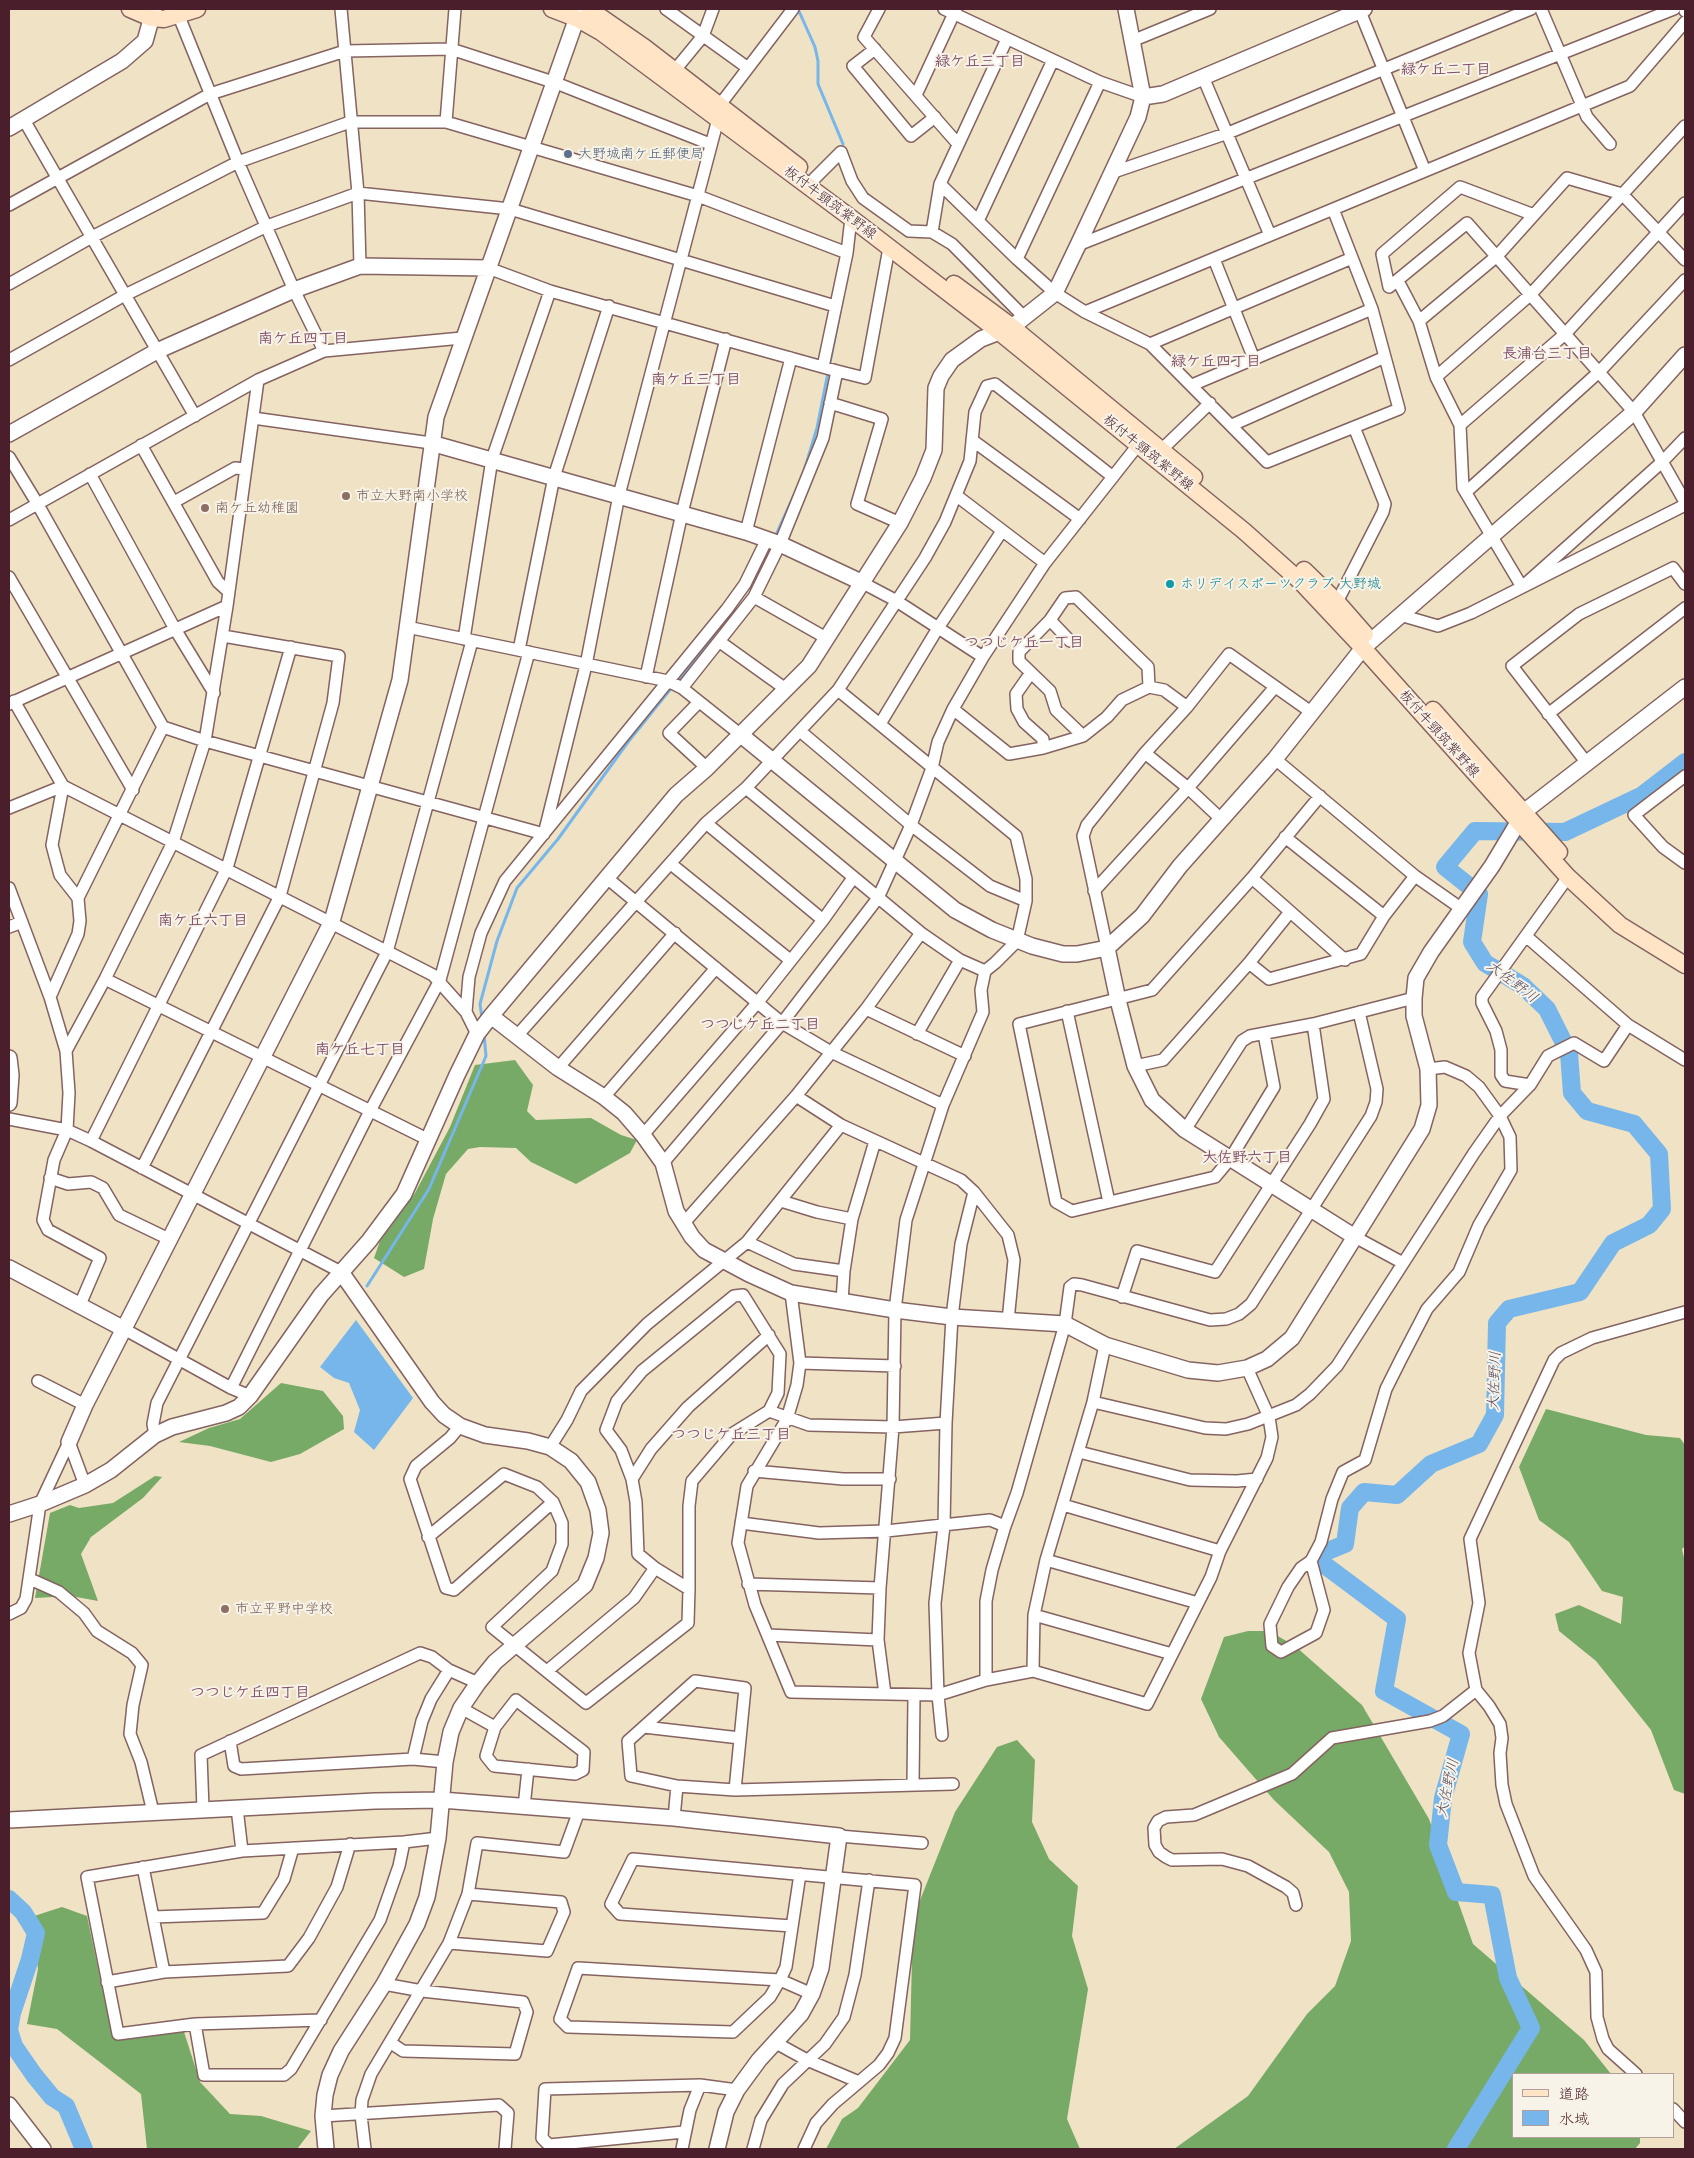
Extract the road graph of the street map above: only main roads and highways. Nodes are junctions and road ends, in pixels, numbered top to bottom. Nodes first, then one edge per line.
1 (130, 9) edge
2 (197, 9) edge
3 (552, 9) edge
4 (582, 12) edge
5 (177, 13) edge
6 (152, 14) edge
7 (719, 113) junction
8 (1011, 325) junction
9 (1157, 453) junction
10 (1367, 644) junction
11 (1521, 816) junction
12 (1685, 954) edge
13 (1685, 965) edge

1 - 6 main road
2 - 5 main road
3 - 4 main road, 板付牛頸筑紫野線
4 - 7 main road, 板付牛頸筑紫野線
4 - 7 main road, 板付牛頸筑紫野線
5 - 6 main road
7 - 8 main road, 板付牛頸筑紫野線
7 - 8 main road, 板付牛頸筑紫野線
8 - 9 main road, 板付牛頸筑紫野線
8 - 9 main road, 板付牛頸筑紫野線
9 - 10 main road, 板付牛頸筑紫野線
9 - 10 main road, 板付牛頸筑紫野線
10 - 11 main road, 板付牛頸筑紫野線
11 - 12 main road, 板付牛頸筑紫野線
11 - 13 main road, 板付牛頸筑紫野線

